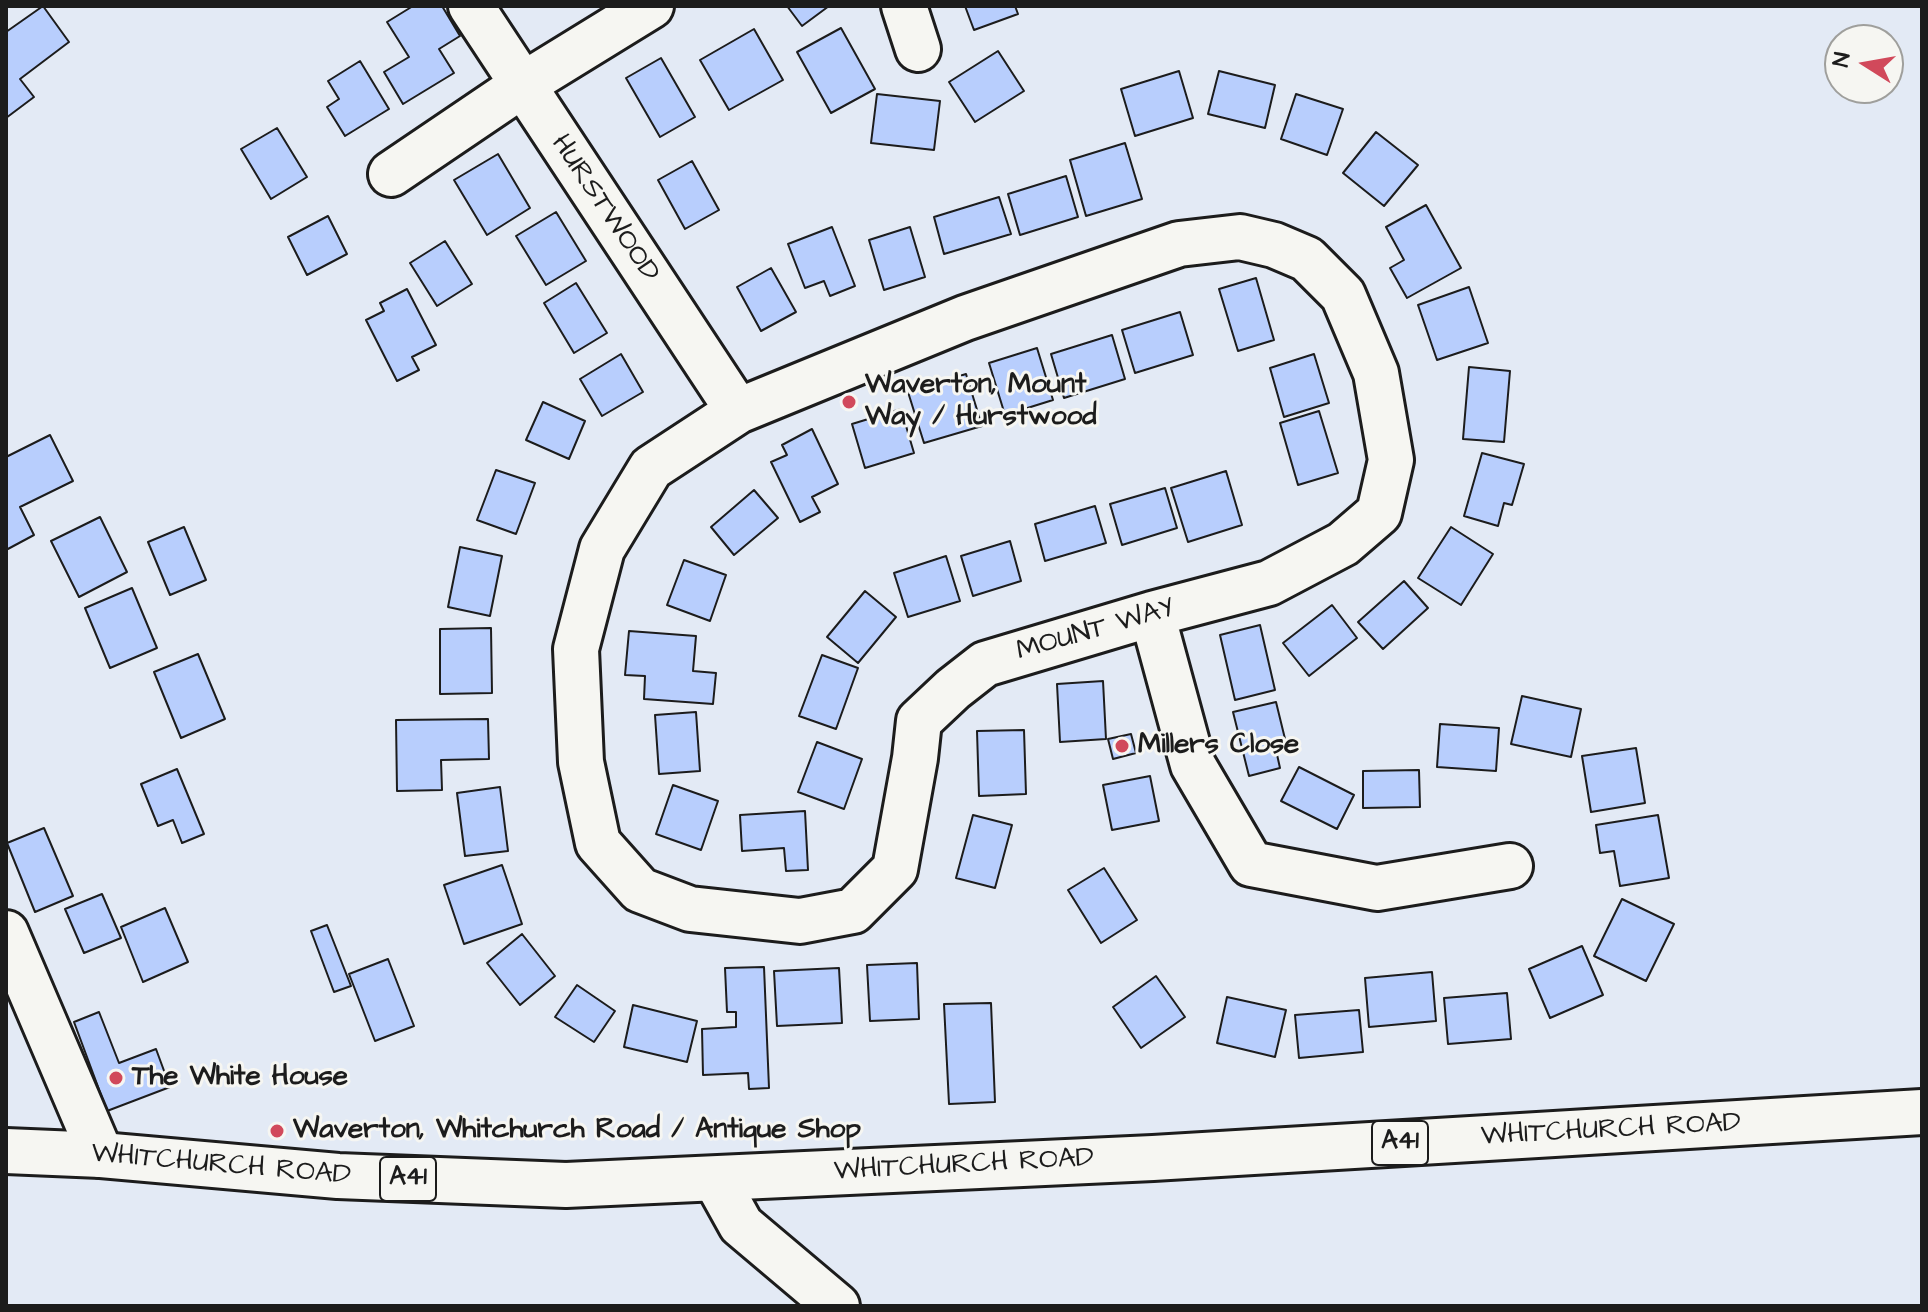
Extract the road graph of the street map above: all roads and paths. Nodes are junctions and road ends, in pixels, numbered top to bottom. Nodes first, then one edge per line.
1 (471, 6) edge
2 (651, 6) edge
3 (904, 6) edge
4 (918, 49) dead end
5 (521, 86) junction
6 (391, 174) dead end
7 (738, 411) junction
8 (1152, 614) junction
9 (1510, 866) dead end
10 (6, 933) edge
11 (1922, 1112) edge
12 (6, 1151) edge
13 (101, 1155) junction
14 (716, 1180) junction
15 (837, 1306) edge

1 - 5 main road, HURSTWOOD
2 - 5 main road
3 - 4 main road
5 - 6 main road
5 - 7 main road, HURSTWOOD
7 - 8 main road, MOUNT WAY
7 - 8 main road, MOUNT WAY
8 - 9 main road
10 - 13 main road
11 - 14 main road, WHITCHURCH ROAD / A41
12 - 13 main road, WHITCHURCH ROAD / A41
13 - 14 main road, WHITCHURCH ROAD / A41
14 - 15 main road

